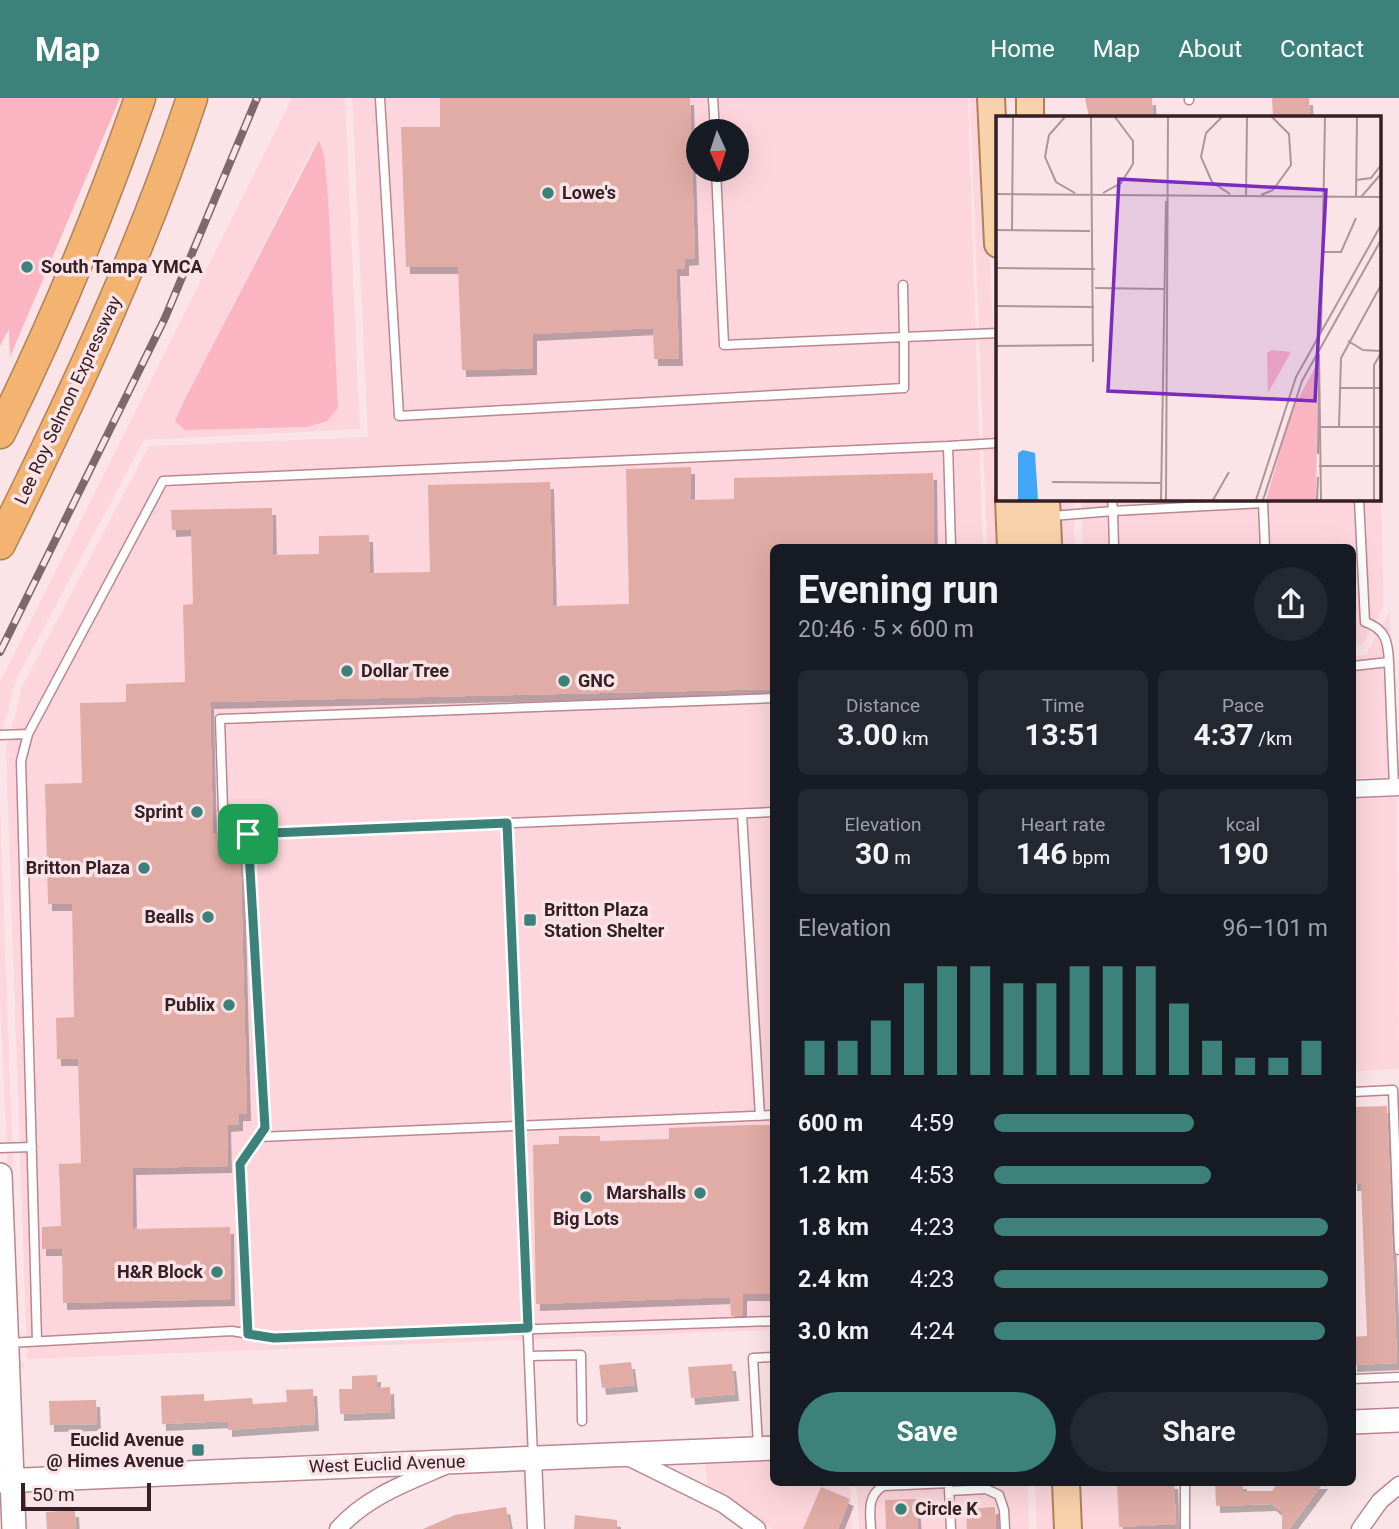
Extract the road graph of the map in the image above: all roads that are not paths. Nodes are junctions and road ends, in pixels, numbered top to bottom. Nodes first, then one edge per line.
1 (140, 98) edge
2 (192, 98) edge
3 (380, 98) edge
4 (713, 98) edge
5 (992, 98) edge
6 (1030, 98) edge
7 (1030, 116) edge
8 (714, 119) edge
9 (717, 182) edge
10 (996, 195) edge
11 (903, 285) dead end
12 (996, 333) edge
13 (904, 337) junction
14 (0, 433) edge
15 (996, 443) edge
16 (948, 446) junction
17 (1009, 500) edge
18 (1027, 500) edge
19 (1112, 500) edge
20 (1359, 500) edge
21 (1263, 501) edge
22 (1046, 508) edge
23 (1113, 512) junction
24 (0, 544) edge
25 (951, 544) edge
26 (1011, 544) edge
27 (1032, 544) edge
28 (1048, 544) edge
29 (1114, 544) edge
30 (1265, 544) edge
31 (1356, 622) edge
32 (1365, 622) junction
33 (1389, 662) junction
34 (1356, 666) edge
35 (770, 698) edge
36 (28, 734) junction
37 (0, 735) edge
38 (1396, 787) edge
39 (1356, 789) edge
40 (770, 812) edge
41 (742, 814) junction
42 (507, 823) junction
43 (248, 834) junction
44 (1356, 1092) edge
45 (770, 1115) edge
46 (760, 1116) junction
47 (520, 1126) junction
48 (258, 1137) junction
49 (32, 1147) junction
50 (0, 1148) edge
51 (0, 1175) edge
52 (1399, 1250) edge
53 (770, 1321) edge
54 (528, 1328) junction
55 (248, 1334) junction
56 (37, 1341) junction
57 (7, 1343) junction
58 (529, 1356) junction
59 (770, 1357) edge
60 (1399, 1377) edge
61 (1356, 1379) edge
62 (1399, 1420) edge
63 (582, 1421) dead end
64 (1356, 1422) edge
65 (766, 1448) edge
66 (621, 1454) junction
67 (533, 1458) junction
68 (457, 1461) junction
69 (6, 1480) edge
70 (1399, 1485) edge
71 (883, 1486) edge
72 (949, 1486) edge
73 (958, 1486) edge
74 (1066, 1486) edge
75 (1185, 1486) edge
76 (14, 1529) edge
77 (338, 1529) edge
78 (536, 1529) edge
79 (757, 1529) edge
80 (871, 1529) edge
81 (951, 1529) edge
82 (1005, 1529) edge
83 (1068, 1529) edge
84 (1185, 1529) edge
85 (1360, 1529) edge

1 - 14 highway
2 - 24 highway, Lee Roy Selmon Expressway
3 - 13 lane
4 - 8 lane
5 - 10 main road
6 - 7 main road
9 - 13 lane
11 - 13 lane
12 - 13 lane
15 - 16 lane
16 - 25 lane
16 - 36 lane
17 - 26 main road
18 - 27 main road
19 - 23 lane
20 - 32 lane
21 - 23 lane
21 - 30 lane
22 - 23 lane
22 - 28 main road
23 - 29 lane
31 - 32 lane
32 - 33 lane
33 - 34 lane
33 - 38 lane
35 - 43 lane
36 - 37 lane
36 - 49 lane
38 - 39 street
40 - 41 lane
41 - 42 lane
41 - 46 lane
42 - 43 lane
42 - 47 lane
43 - 48 lane
44 - 52 lane
45 - 46 lane
46 - 47 lane
47 - 48 lane
47 - 54 lane
48 - 55 lane
49 - 50 lane
49 - 56 lane
51 - 57 street
53 - 54 lane
54 - 55 lane
54 - 58 lane
55 - 56 lane
56 - 57 lane
57 - 69 street
58 - 63 lane
58 - 67 lane
59 - 65 lane
60 - 61 lane
62 - 64 street
65 - 66 street, West Euclid Avenue
66 - 67 street, West Euclid Avenue
66 - 79 street
67 - 68 street, West Euclid Avenue
67 - 78 street
68 - 69 street, West Euclid Avenue
68 - 77 street
69 - 76 street
70 - 85 street
71 - 80 lane
72 - 81 lane
73 - 82 lane
74 - 83 main road
75 - 84 lane

